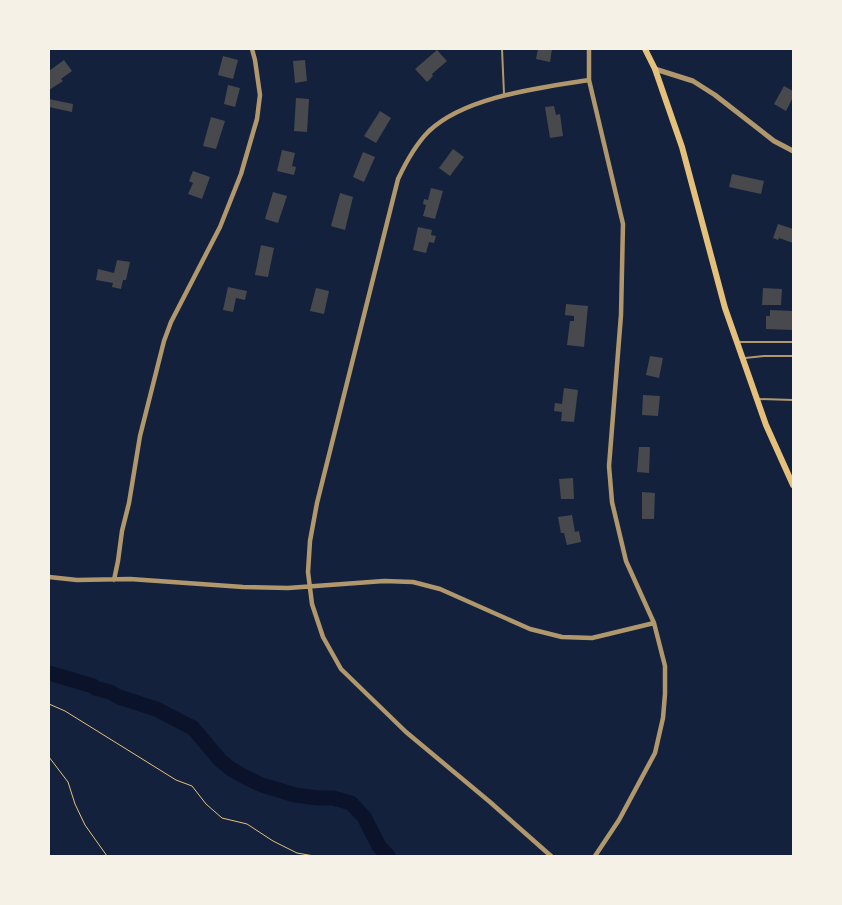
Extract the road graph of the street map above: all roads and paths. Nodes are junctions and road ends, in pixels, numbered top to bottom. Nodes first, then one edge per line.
1 (252, 49) edge
2 (502, 49) edge
3 (589, 49) edge
4 (645, 49) edge
5 (655, 69) junction
6 (589, 80) junction
7 (504, 96) junction
8 (793, 151) edge
9 (738, 342) junction
10 (793, 342) edge
11 (793, 356) edge
12 (743, 359) junction
13 (757, 399) junction
14 (793, 400) edge
15 (793, 485) edge
16 (49, 577) edge
17 (114, 580) junction
18 (309, 586) junction
19 (654, 623) junction
20 (49, 704) edge
21 (49, 757) edge
22 (107, 856) edge
23 (314, 856) edge
24 (551, 856) edge
25 (595, 856) edge

1 - 17 street
2 - 7 lane
3 - 6 street
4 - 5 main road
5 - 8 street
5 - 9 main road
6 - 7 street
6 - 19 street
7 - 18 street
9 - 10 lane
9 - 12 main road
11 - 12 lane
12 - 13 main road
13 - 14 lane
13 - 15 main road
16 - 17 street
17 - 18 street
18 - 19 street
18 - 24 street
19 - 25 street
20 - 23 path
21 - 22 path

